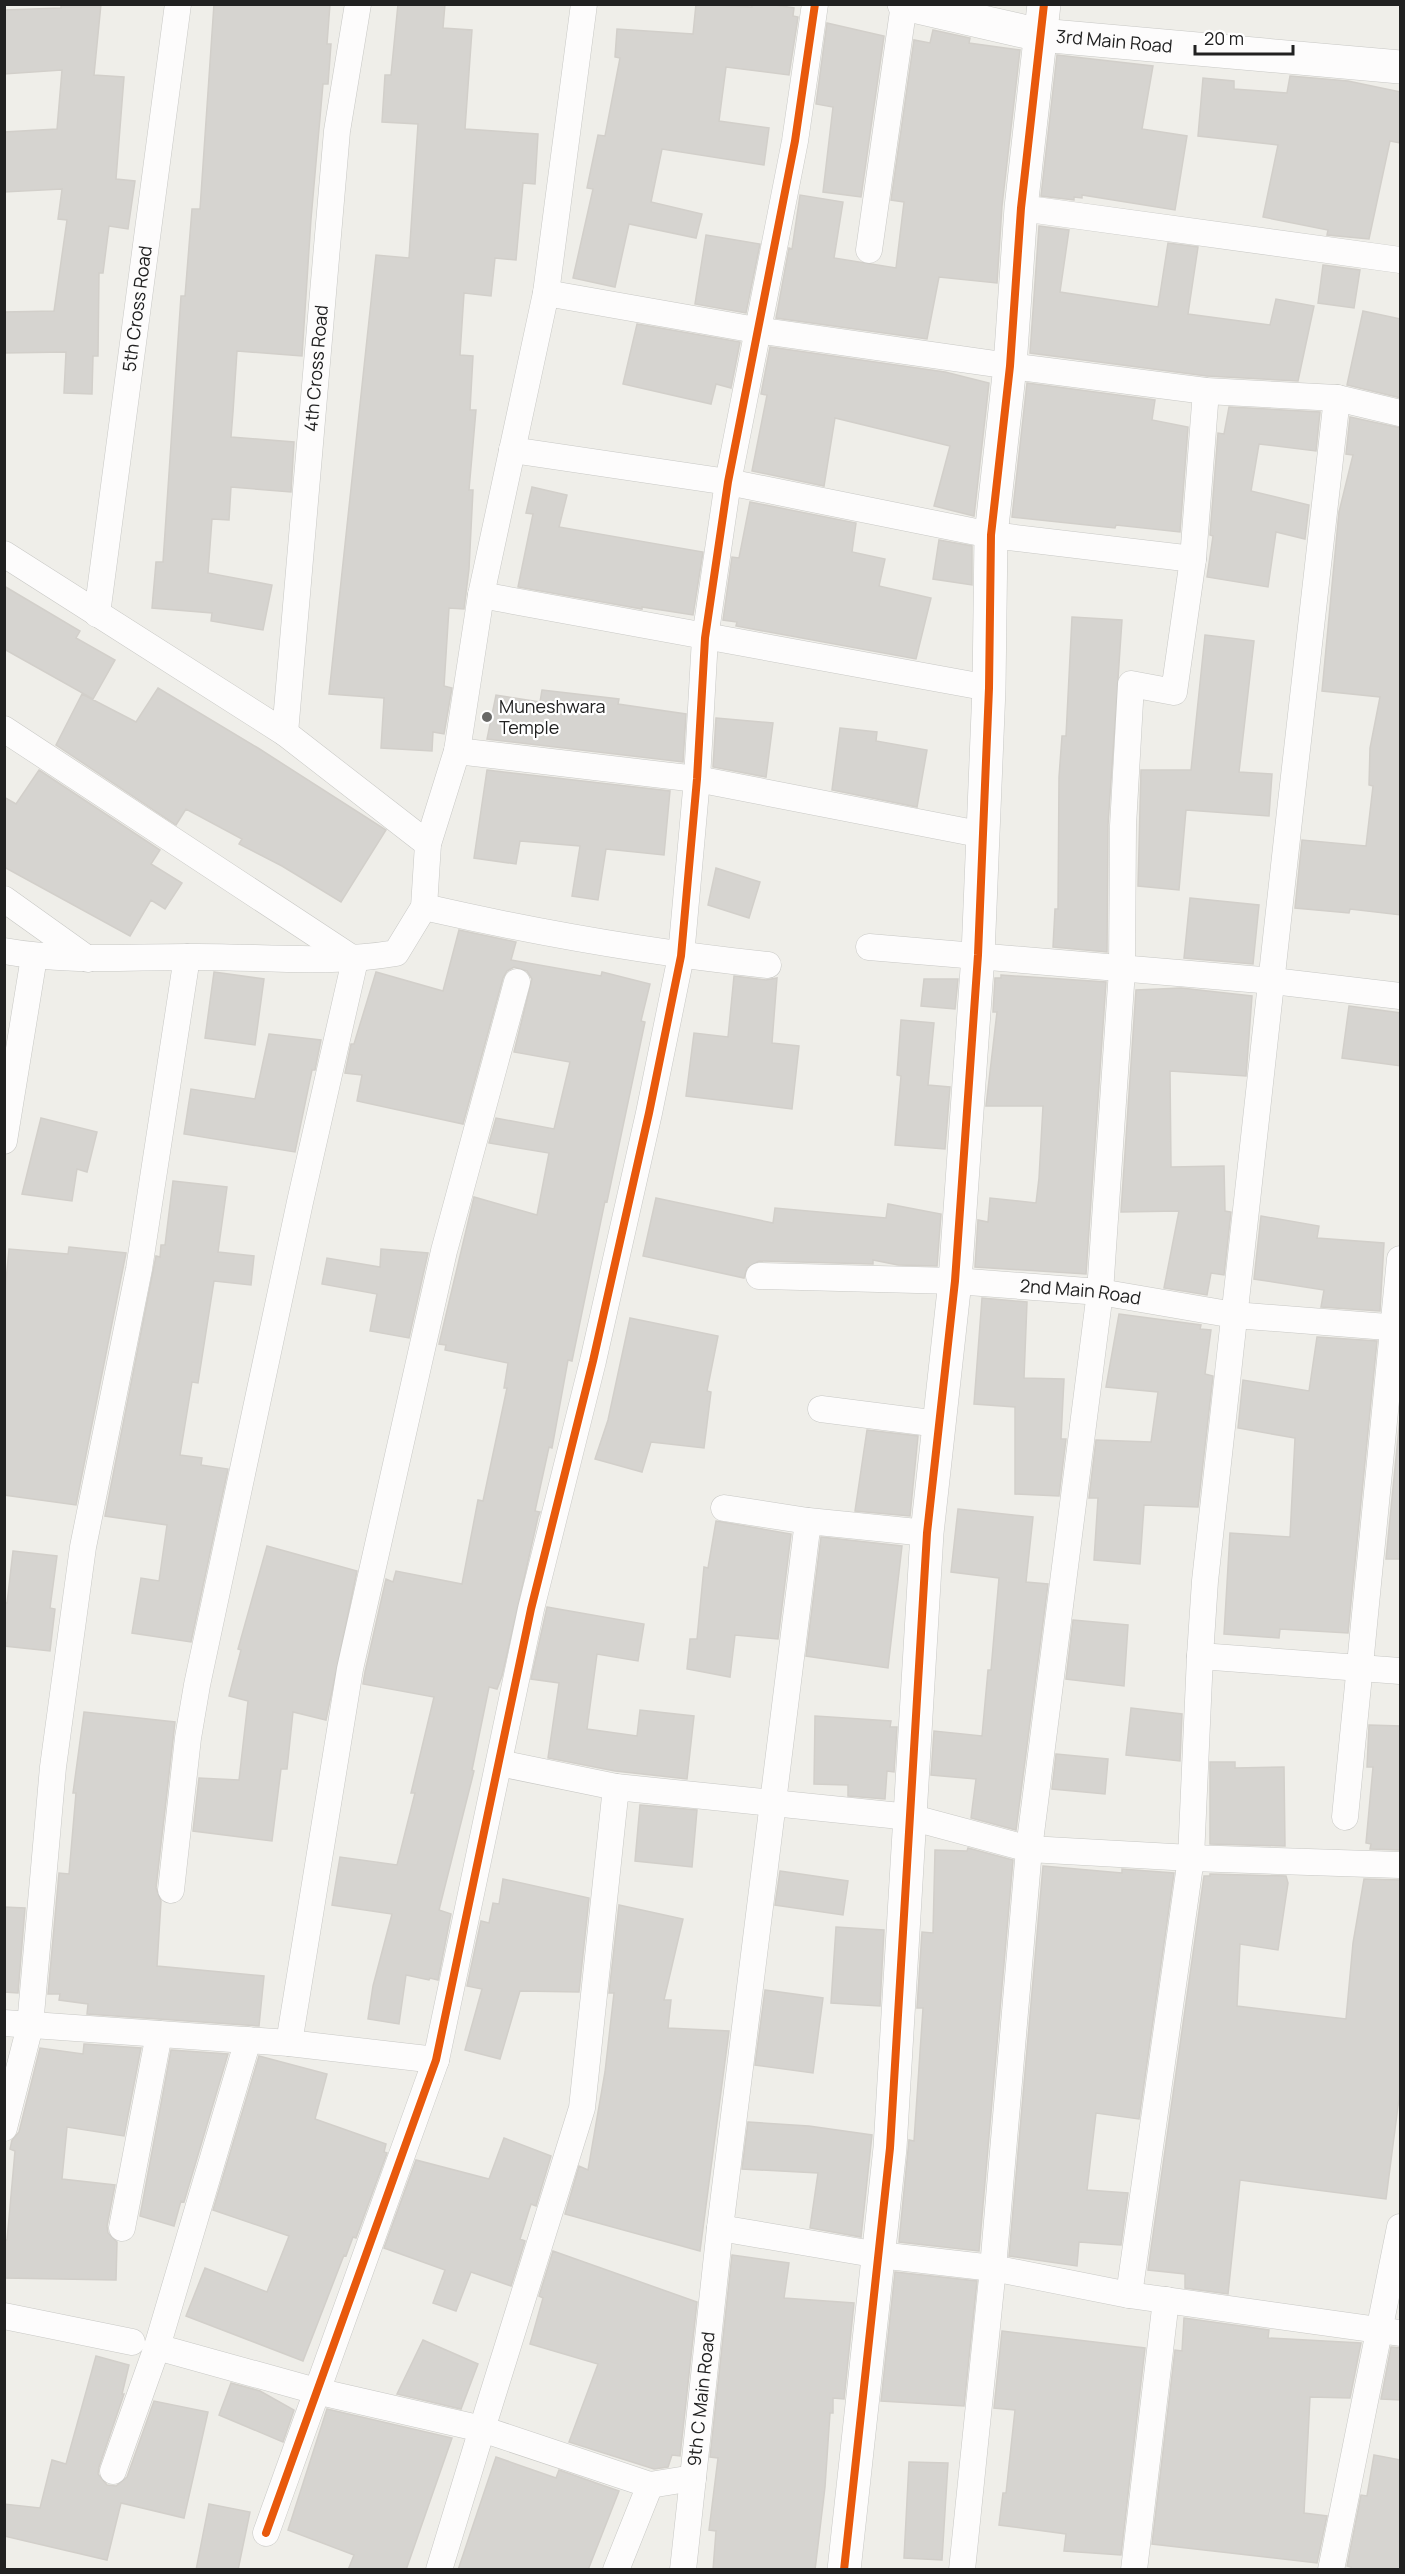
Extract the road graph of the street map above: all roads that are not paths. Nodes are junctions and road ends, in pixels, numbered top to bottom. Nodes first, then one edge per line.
1 (178, 4) edge
2 (358, 4) edge
3 (584, 4) edge
4 (814, 4) edge
5 (904, 4) edge
6 (1042, 20) edge
7 (1401, 67) edge
8 (1021, 208) junction
9 (869, 250) dead end
10 (1401, 260) edge
11 (546, 293) junction
12 (756, 330) junction
13 (1010, 366) junction
14 (1206, 391) junction
15 (1337, 398) junction
16 (1401, 413) edge
17 (512, 450) junction
18 (728, 482) junction
19 (991, 535) junction
20 (4, 554) edge
21 (1193, 559) junction
22 (481, 595) junction
23 (97, 614) junction
24 (705, 638) junction
25 (989, 688) junction
26 (4, 729) edge
27 (285, 733) junction
28 (458, 751) junction
29 (697, 779) junction
30 (984, 835) junction
31 (428, 844) junction
32 (4, 899) edge
33 (424, 907) junction
34 (869, 947) dead end
35 (4, 951) edge
36 (681, 956) junction
37 (978, 956) junction
38 (34, 957) junction
39 (187, 957) junction
40 (88, 959) junction
41 (355, 960) junction
42 (768, 965) dead end
43 (1122, 970) junction
44 (1273, 981) junction
45 (517, 982) dead end
46 (1401, 996) edge
47 (4, 1141) edge
48 (1401, 1259) edge
49 (759, 1276) dead end
50 (955, 1281) junction
51 (1100, 1292) junction
52 (1234, 1315) junction
53 (1397, 1328) edge
54 (821, 1409) dead end
55 (939, 1424) junction
56 (724, 1508) dead end
57 (808, 1521) junction
58 (927, 1533) junction
59 (1200, 1656) junction
60 (1359, 1669) junction
61 (1401, 1671) edge
62 (499, 1763) junction
63 (616, 1787) junction
64 (772, 1802) junction
65 (910, 1817) junction
66 (1345, 1817) dead end
67 (1029, 1849) junction
68 (1191, 1858) junction
69 (1401, 1865) edge
70 (171, 1890) dead end
71 (4, 2023) edge
72 (30, 2026) junction
73 (159, 2034) junction
74 (248, 2040) junction
75 (288, 2043) junction
76 (436, 2060) junction
77 (4, 2128) edge
78 (1401, 2227) edge
79 (122, 2228) dead end
80 (720, 2228) junction
81 (879, 2255) junction
82 (993, 2268) junction
83 (1129, 2295) junction
84 (1166, 2300) junction
85 (4, 2316) edge
86 (1391, 2332) edge
87 (132, 2342) dead end
88 (157, 2347) junction
89 (316, 2391) junction
90 (482, 2429) junction
91 (113, 2471) dead end
92 (693, 2478) junction
93 (650, 2485) junction
94 (266, 2534) dead end
95 (439, 2570) edge
96 (616, 2570) edge
97 (682, 2570) edge
98 (844, 2570) edge
99 (963, 2570) edge
100 (1134, 2570) edge
101 (1331, 2570) edge

1 - 23 street, 5th Cross Road
2 - 27 street, 4th Cross Road
3 - 11 street
4 - 12 street
5 - 6 street, 3rd Main Road
5 - 9 street
6 - 7 street, 3rd Main Road
6 - 8 street
8 - 10 street
8 - 13 street
11 - 12 street
11 - 17 street
12 - 13 street
12 - 18 street
13 - 14 street
13 - 19 street
14 - 15 street
14 - 21 street
15 - 16 street
15 - 44 street
17 - 18 street
17 - 22 street
18 - 19 street
18 - 24 street
19 - 21 street
19 - 25 street
20 - 23 street
21 - 43 street
22 - 24 street
22 - 28 street
23 - 27 street
24 - 25 street
24 - 29 street
25 - 30 street
26 - 41 street
27 - 31 street
28 - 29 street
28 - 31 street
29 - 30 street
29 - 36 street
30 - 37 street
31 - 33 street
32 - 40 street
33 - 36 street
33 - 41 street
34 - 37 street
35 - 38 street
36 - 42 street
36 - 62 street
37 - 43 street
37 - 50 street
38 - 40 street
38 - 47 street
39 - 40 street
39 - 41 street
39 - 72 street
41 - 70 street
43 - 44 street
43 - 51 street
44 - 46 street
44 - 52 street
45 - 75 street
48 - 53 street
49 - 50 street, 2nd Main Road
50 - 51 street, 2nd Main Road
50 - 55 street
51 - 52 street, 2nd Main Road
51 - 67 street
52 - 53 street, 2nd Main Road
52 - 59 street
53 - 60 street
54 - 55 street
55 - 58 street
56 - 57 street
57 - 58 street
57 - 64 street, 9th C Main Road
58 - 65 street
59 - 60 street
59 - 68 street
60 - 61 street
60 - 66 street
62 - 63 street
62 - 76 street
63 - 64 street
63 - 90 street
64 - 65 street
64 - 80 street, 9th C Main Road
65 - 67 street
65 - 81 street
67 - 68 street
67 - 82 street
68 - 69 street
68 - 83 street
71 - 72 street
72 - 73 street
72 - 77 street
73 - 74 street
73 - 79 street
74 - 75 street
74 - 88 street
75 - 76 street
76 - 89 street
78 - 86 street
80 - 81 street
80 - 92 street, 9th C Main Road
81 - 82 street
81 - 98 street
82 - 83 street
82 - 99 street
83 - 84 street
84 - 86 street
84 - 100 street
85 - 87 street
86 - 101 street
88 - 89 street
88 - 91 street
89 - 90 street
89 - 94 street
90 - 93 street
90 - 95 street
92 - 93 street
92 - 97 street, 9th C Main Road
93 - 96 street

